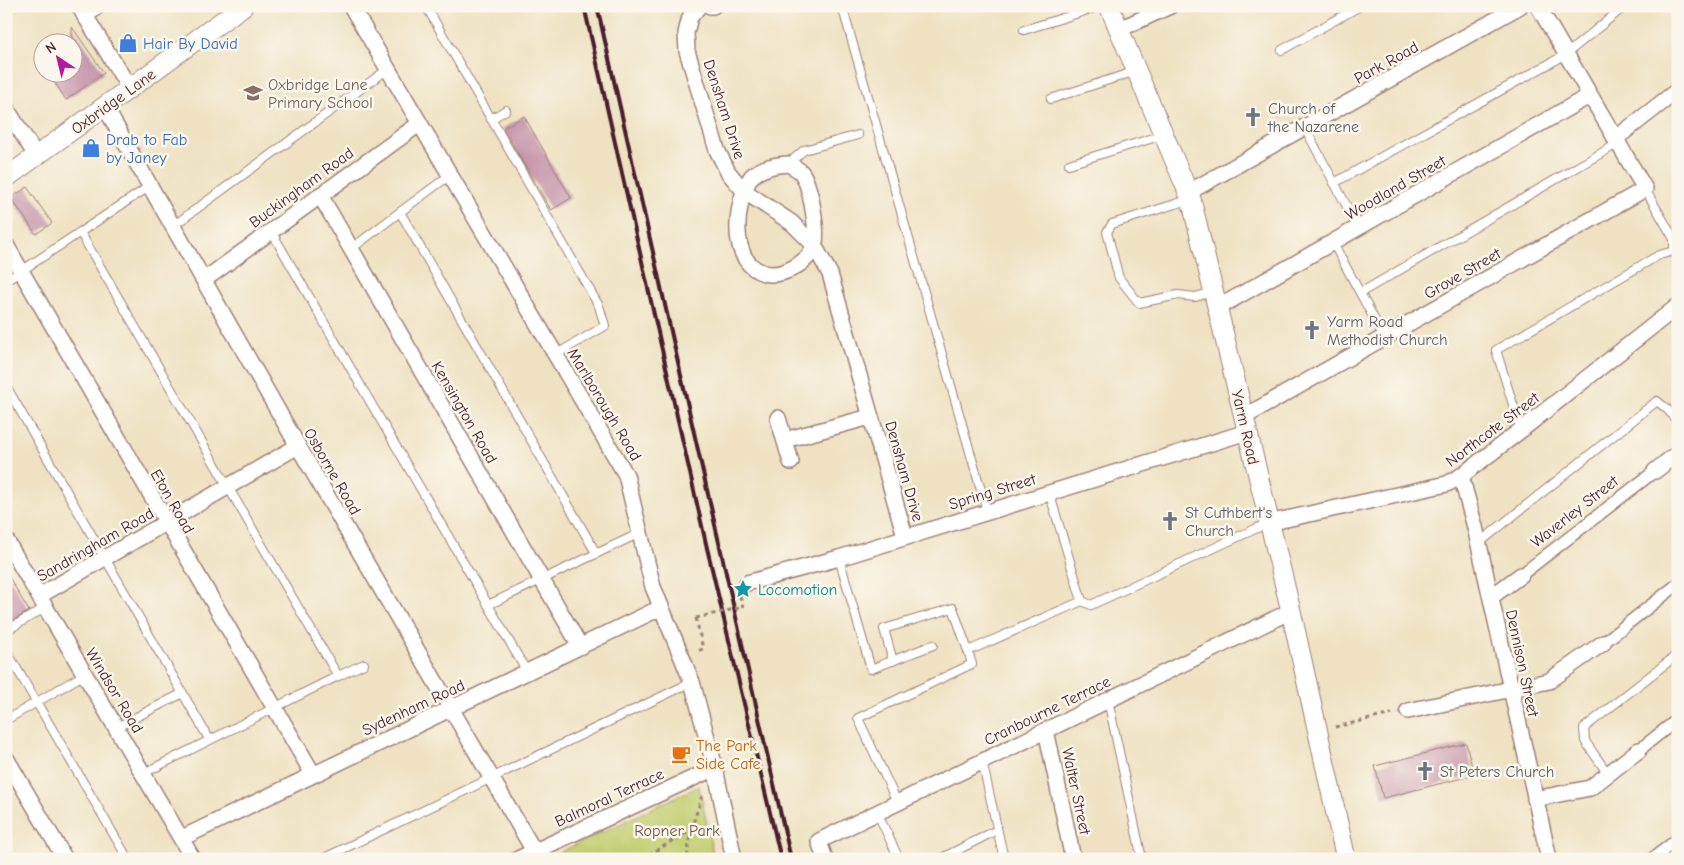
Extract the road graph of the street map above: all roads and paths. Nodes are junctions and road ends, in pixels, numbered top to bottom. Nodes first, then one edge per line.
1 (97, 6) edge
2 (243, 6) edge
3 (351, 6) edge
4 (426, 6) edge
5 (699, 6) edge
6 (842, 6) edge
7 (1102, 6) edge
8 (1109, 6) edge
9 (1170, 6) edge
10 (1360, 6) edge
11 (1538, 6) edge
12 (1625, 6) edge
13 (1514, 8) edge
14 (82, 11) edge
15 (1120, 29) junction
16 (1024, 30) dead end
17 (1282, 50) dead end
18 (1565, 55) junction
19 (388, 69) junction
20 (1138, 70) junction
21 (130, 89) junction
22 (1678, 90) edge
23 (1589, 96) junction
24 (1051, 99) dead end
25 (105, 107) junction
26 (6, 108) edge
27 (506, 110) dead end
28 (491, 119) junction
29 (418, 124) junction
30 (1305, 128) junction
31 (1165, 134) junction
32 (858, 135) dead end
33 (1616, 142) junction
34 (37, 157) junction
35 (788, 164) junction
36 (1069, 164) dead end
37 (450, 175) junction
38 (6, 178) edge
39 (1334, 182) junction
40 (150, 186) junction
41 (1644, 189) junction
42 (744, 192) junction
43 (320, 195) junction
44 (1190, 196) junction
45 (400, 212) junction
46 (173, 226) junction
47 (1359, 228) junction
48 (271, 231) junction
49 (80, 232) junction
50 (1333, 243) junction
51 (6, 245) edge
52 (814, 246) junction
53 (351, 248) junction
54 (1676, 255) edge
55 (22, 271) junction
56 (204, 280) junction
57 (6, 281) edge
58 (1360, 293) junction
59 (1217, 299) junction
60 (1678, 306) edge
61 (1384, 337) junction
62 (555, 355) junction
63 (6, 386) edge
64 (870, 417) junction
65 (778, 418) dead end
66 (1678, 422) edge
67 (1246, 425) junction
68 (1520, 430) junction
69 (785, 440) junction
70 (298, 446) junction
71 (1678, 453) edge
72 (791, 462) dead end
73 (1654, 471) joint
74 (1461, 476) junction
75 (228, 486) junction
76 (1048, 492) junction
77 (987, 511) junction
78 (165, 523) junction
79 (1268, 524) junction
80 (640, 532) junction
81 (905, 536) junction
82 (6, 540) edge
83 (1479, 543) junction
84 (596, 553) junction
85 (105, 557) junction
86 (839, 558) junction
87 (1521, 575) joint
88 (542, 579) junction
89 (747, 584) dead end
90 (1678, 584) edge
91 (1491, 597) junction
92 (1082, 601) junction
93 (43, 602) junction
94 (488, 605) junction
95 (743, 607) dead end
96 (660, 608) junction
97 (1291, 611) junction
98 (6, 631) edge
99 (1603, 643) joint
100 (580, 646) junction
101 (933, 646) dead end
102 (703, 649) dead end
103 (6, 650) edge
104 (968, 651) junction
105 (1678, 654) edge
106 (893, 661) junction
107 (364, 664) dead end
108 (527, 672) junction
109 (85, 674) junction
110 (338, 676) junction
111 (692, 682) junction
112 (1510, 691) junction
113 (183, 693) junction
114 (1108, 700) junction
115 (36, 702) junction
116 (274, 707) junction
117 (450, 709) junction
118 (1408, 711) joint
119 (1678, 719) edge
120 (6, 720) edge
121 (117, 727) junction
122 (1046, 730) junction
123 (1318, 730) junction
124 (209, 739) junction
125 (1639, 750) joint
126 (6, 758) edge
127 (982, 760) junction
128 (715, 768) junction
129 (144, 773) junction
130 (313, 774) junction
131 (1608, 774) junction
132 (491, 777) junction
133 (705, 789) dead end
134 (1535, 799) junction
135 (897, 802) junction
136 (877, 812) junction
137 (691, 830) junction
138 (997, 830) junction
139 (182, 838) junction
140 (1678, 839) edge
141 (534, 851) junction
142 (66, 859) edge
143 (128, 859) edge
144 (194, 859) edge
145 (322, 859) edge
146 (518, 859) edge
147 (642, 859) edge
148 (687, 859) edge
149 (734, 859) edge
150 (825, 859) edge
151 (900, 859) edge
152 (940, 859) edge
153 (1004, 859) edge
154 (1073, 859) edge
155 (1142, 859) edge
156 (1346, 859) edge
157 (1549, 859) edge
158 (1652, 859) edge

1 - 14 street
2 - 21 street, Oxbridge Lane
3 - 19 street, Marlborough Road
4 - 28 lane
5 - 42 street, Densham Drive
6 - 77 lane
7 - 16 lane
8 - 15 street, Yarm Road
9 - 15 street
10 - 17 lane
11 - 18 street
12 - 18 lane
13 - 30 street, Park Road
14 - 21 street
15 - 20 street, Yarm Road
18 - 23 street
18 - 39 lane
19 - 29 street, Marlborough Road
19 - 46 lane
20 - 24 lane
20 - 31 street, Yarm Road
21 - 25 street, Oxbridge Lane
22 - 33 street
23 - 33 street
23 - 47 street, Woodland Street
25 - 34 street, Oxbridge Lane
25 - 40 street, Osborne Road
26 - 34 street
27 - 28 lane
28 - 62 lane
29 - 37 street, Marlborough Road
29 - 43 street, Buckingham Road
30 - 39 lane
30 - 44 street, Park Road
31 - 36 lane
31 - 44 street, Yarm Road
32 - 35 lane
33 - 41 street
33 - 58 lane
34 - 38 street, Oxbridge Lane
35 - 42 street
35 - 52 street
37 - 45 lane
37 - 62 street, Marlborough Road
39 - 47 lane
40 - 46 street, Osborne Road
40 - 49 lane
41 - 54 lane
41 - 61 street, Grove Street
42 - 52 street, Densham Drive
42 - 52 street
43 - 48 street, Buckingham Road
43 - 53 street, Kensington Road
44 - 59 street, Yarm Road
44 - 59 lane
45 - 53 lane
45 - 84 lane
46 - 56 street, Osborne Road
47 - 50 street, Woodland Street
48 - 56 street, Buckingham Road
48 - 94 lane
49 - 55 lane
49 - 75 lane
50 - 58 lane
50 - 59 street, Woodland Street
51 - 55 street, Eton Road
52 - 64 street, Densham Drive
53 - 88 street, Kensington Road
54 - 68 lane
55 - 57 lane
55 - 78 street, Eton Road
56 - 70 street, Osborne Road
58 - 61 lane
59 - 67 street, Yarm Road
60 - 68 street, Northcote Street
61 - 67 street, Grove Street
62 - 80 street, Marlborough Road
63 - 85 lane
64 - 69 street, Densham Drive
64 - 81 street, Densham Drive
65 - 69 street
66 - 83 lane
67 - 76 street, Spring Street
67 - 79 street, Yarm Road
68 - 74 street, Northcote Street
69 - 72 street
70 - 75 street, Sandringham Road
70 - 117 street, Osborne Road
71 - 73 street, Waverley Street
73 - 87 street, Waverley Street
74 - 79 street, Northcote Street
74 - 83 street, Dennison Street
75 - 78 street, Sandringham Road
75 - 110 lane
76 - 77 street, Spring Street
76 - 92 lane
77 - 81 street, Spring Street
78 - 85 street, Sandringham Road
78 - 116 street, Eton Road
79 - 92 lane
79 - 97 street, Yarm Road
80 - 84 lane
80 - 96 street, Marlborough Road
81 - 86 street, Spring Street
82 - 93 street, Windsor Road
83 - 91 street, Dennison Street
84 - 88 lane
85 - 93 street, Sandringham Road
85 - 113 lane
86 - 89 street, Spring Street
86 - 106 lane
87 - 91 street, Waverley Street
88 - 94 lane
88 - 100 street, Kensington Road
90 - 99 street
91 - 112 street, Dennison Street
92 - 104 lane
93 - 98 lane
93 - 109 street, Windsor Road
94 - 108 lane
95 - 102 path, bridge
96 - 100 street, Sydenham Road
96 - 111 street, Marlborough Road
97 - 114 street, Cranbourne Terrace
97 - 123 street, Yarm Road
99 - 112 street
100 - 108 street, Sydenham Road
101 - 106 lane
103 - 115 lane
104 - 106 lane
104 - 135 lane
105 - 131 lane
107 - 110 lane
108 - 117 street, Sydenham Road
109 - 115 lane
109 - 121 street, Windsor Road
110 - 116 lane
111 - 128 street, Marlborough Road
111 - 132 lane
112 - 118 street
112 - 134 street, Dennison Street
113 - 121 lane
113 - 124 lane
114 - 122 street, Cranbourne Terrace
114 - 155 lane
115 - 120 lane
115 - 143 lane
116 - 124 lane
116 - 130 street, Eton Road
117 - 130 street, Sydenham Road
117 - 132 street, Osborne Road
118 - 123 path
119 - 125 street
121 - 129 street, Windsor Road
122 - 127 street, Cranbourne Terrace
122 - 154 street, Walter Street
123 - 156 street, Yarm Road
124 - 129 lane
125 - 131 street
126 - 142 street
127 - 135 street, Cranbourne Terrace
127 - 138 lane
128 - 141 street, Balmoral Terrace
128 - 149 street, Marlborough Road
129 - 139 street, Windsor Road
130 - 139 street, Sydenham Road
131 - 134 street
132 - 141 street, Osborne Road
132 - 145 lane
133 - 137 path
134 - 157 street, Dennison Street
135 - 136 street, Cranbourne Terrace
136 - 150 street, Cranbourne Terrace
136 - 151 lane
137 - 147 path
137 - 148 path
138 - 152 lane
138 - 153 lane
139 - 144 street, Windsor Road
140 - 158 street
141 - 146 street, Balmoral Terrace

